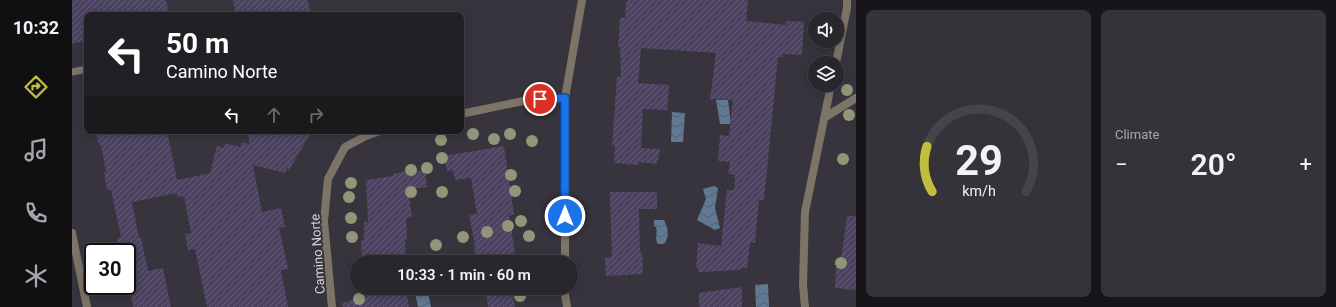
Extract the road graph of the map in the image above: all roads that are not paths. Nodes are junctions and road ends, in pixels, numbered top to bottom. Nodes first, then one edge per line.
1 (582, 0) edge
2 (847, 0) edge
3 (837, 56) edge
4 (84, 70) edge
5 (72, 72) edge
6 (830, 92) edge
7 (565, 98) junction
8 (856, 98) edge
9 (464, 113) edge
10 (824, 118) junction
11 (362, 134) edge
12 (72, 233) edge
13 (564, 255) edge
14 (565, 295) edge
15 (87, 307) edge
16 (332, 307) edge
17 (567, 307) edge
18 (805, 307) edge

1 - 7 street
2 - 3 street
4 - 5 lane
6 - 10 street
7 - 9 street
7 - 13 street
8 - 10 street
10 - 18 street
11 - 16 street, Camino Norte
12 - 15 street
14 - 17 street

